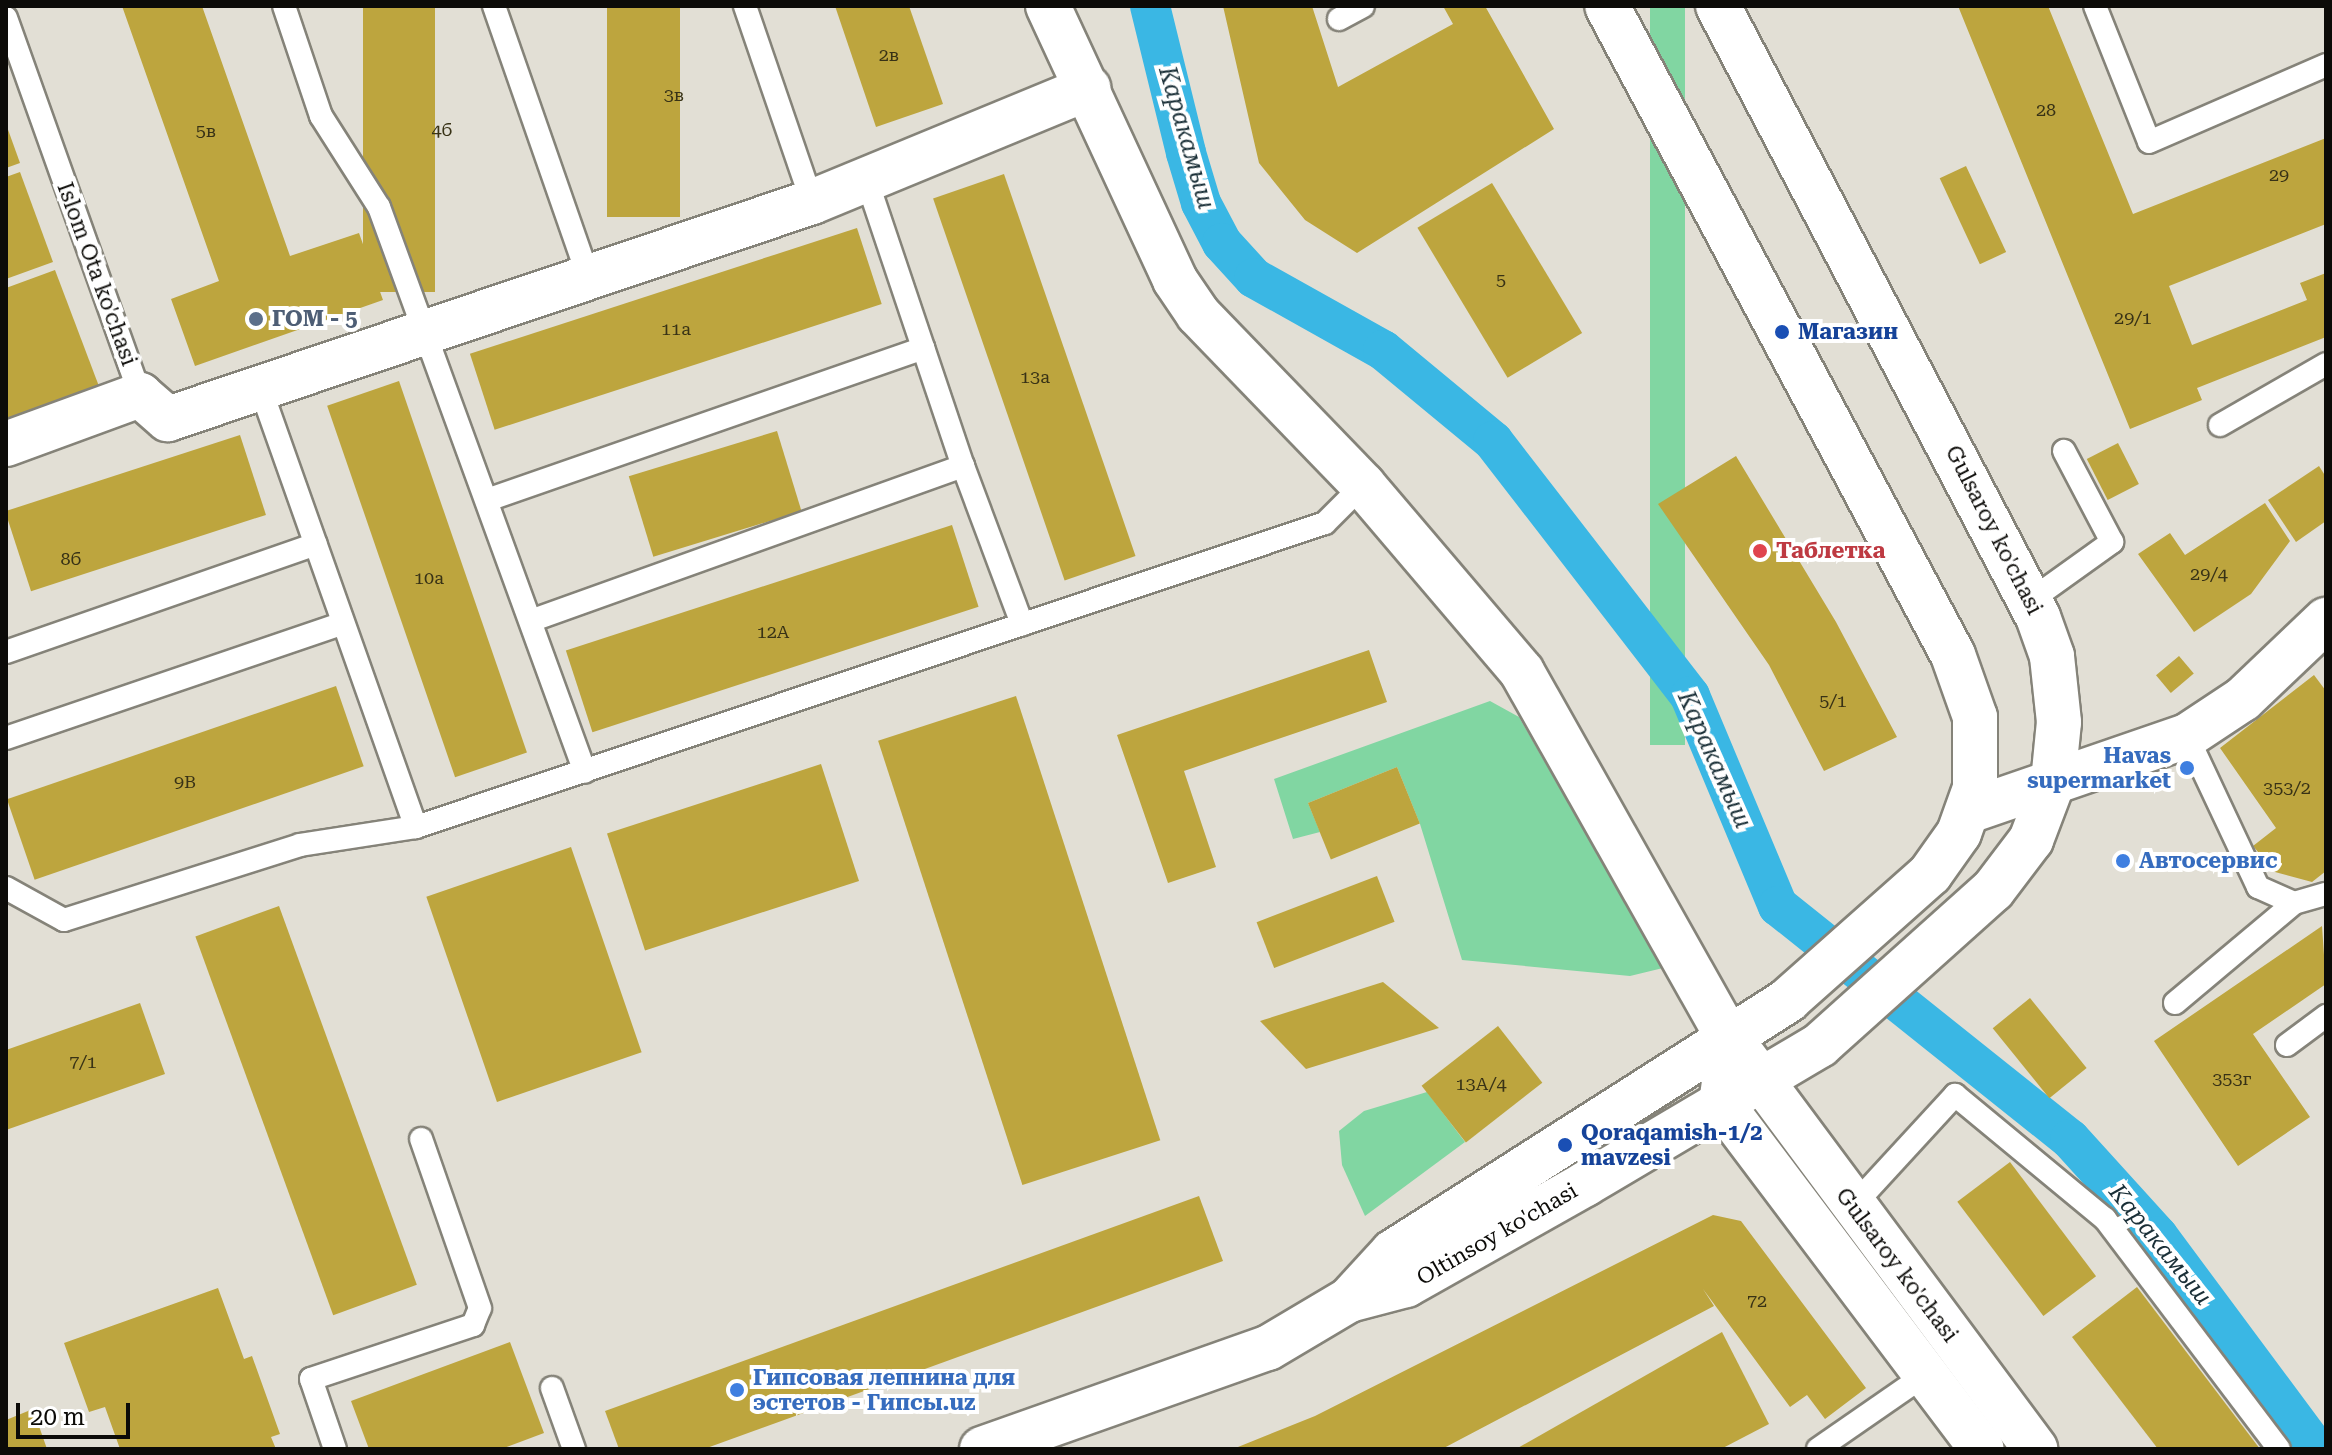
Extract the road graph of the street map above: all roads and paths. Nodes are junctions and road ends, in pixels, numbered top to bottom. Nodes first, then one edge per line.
1 (284, 6) edge
2 (494, 6) edge
3 (745, 6) edge
4 (1048, 6) edge
5 (1363, 6) edge
6 (1607, 6) edge
7 (1718, 6) edge
8 (2095, 6) edge
9 (6, 18) edge
10 (1339, 19) dead end
11 (2326, 65) edge
12 (1088, 88) junction
13 (867, 181) junction
14 (812, 202) junction
15 (588, 276) junction
16 (426, 328) junction
17 (923, 348) junction
18 (2326, 364) edge
19 (260, 387) junction
20 (140, 395) junction
21 (2220, 425) dead end
22 (6, 444) edge
23 (2064, 451) dead end
24 (963, 466) junction
25 (1363, 485) junction
26 (490, 499) junction
27 (316, 544) junction
28 (2031, 600) junction
29 (533, 620) junction
30 (2326, 620) edge
31 (343, 623) junction
32 (1022, 624) junction
33 (6, 652) edge
34 (2187, 736) junction
35 (6, 738) edge
36 (585, 772) junction
37 (2053, 782) junction
38 (1969, 811) junction
39 (416, 827) junction
40 (6, 888) edge
41 (2326, 894) edge
42 (2294, 903) junction
43 (2175, 1003) dead end
44 (2326, 1016) edge
45 (1730, 1041) junction
46 (2287, 1045) dead end
47 (1763, 1078) junction
48 (1721, 1103) junction
49 (421, 1139) dead end
50 (1853, 1206) junction
51 (1349, 1300) junction
52 (1925, 1375) junction
53 (552, 1388) dead end
54 (335, 1449) edge
55 (574, 1449) edge
56 (982, 1449) edge
57 (1818, 1449) edge
58 (1982, 1449) edge
59 (2035, 1449) edge
60 (2279, 1449) edge

1 - 16 lane
2 - 15 lane
3 - 14 lane
4 - 12 street, Gulsaroy ko'chasi
5 - 10 lane
6 - 38 street
7 - 28 street, Gulsaroy ko'chasi
8 - 11 lane
9 - 20 lane, Islom Ota ko'chasi
12 - 13 street
12 - 25 street, Gulsaroy ko'chasi
13 - 14 street
13 - 17 lane
14 - 15 street
15 - 16 street
16 - 19 street
16 - 26 lane
17 - 24 lane
17 - 26 lane
18 - 21 lane
19 - 20 street
19 - 27 lane
20 - 22 street, Islom Ota ko'chasi
23 - 28 lane
24 - 29 lane
24 - 32 lane
25 - 32 lane
25 - 45 street, Gulsaroy ko'chasi
26 - 29 lane
27 - 31 lane
27 - 33 lane
28 - 37 street, Gulsaroy ko'chasi
29 - 36 lane
30 - 34 street
31 - 35 lane
31 - 39 lane
32 - 36 lane
34 - 37 street
34 - 42 lane
36 - 39 lane
37 - 38 street
37 - 47 street, Gulsaroy ko'chasi
38 - 45 street
39 - 40 lane
41 - 42 lane
42 - 43 lane
44 - 46 lane
45 - 47 street, Gulsaroy ko'chasi
45 - 48 street
45 - 51 street, Oltinsoy ko'chasi
47 - 48 street, Gulsaroy ko'chasi
47 - 50 street, Gulsaroy ko'chasi
48 - 51 street, Oltinsoy ko'chasi
48 - 52 street, Gulsaroy ko'chasi
49 - 54 lane
50 - 59 street, Gulsaroy ko'chasi
50 - 60 lane
51 - 56 street, Oltinsoy ko'chasi
52 - 57 lane
52 - 58 street, Gulsaroy ko'chasi
53 - 55 lane

